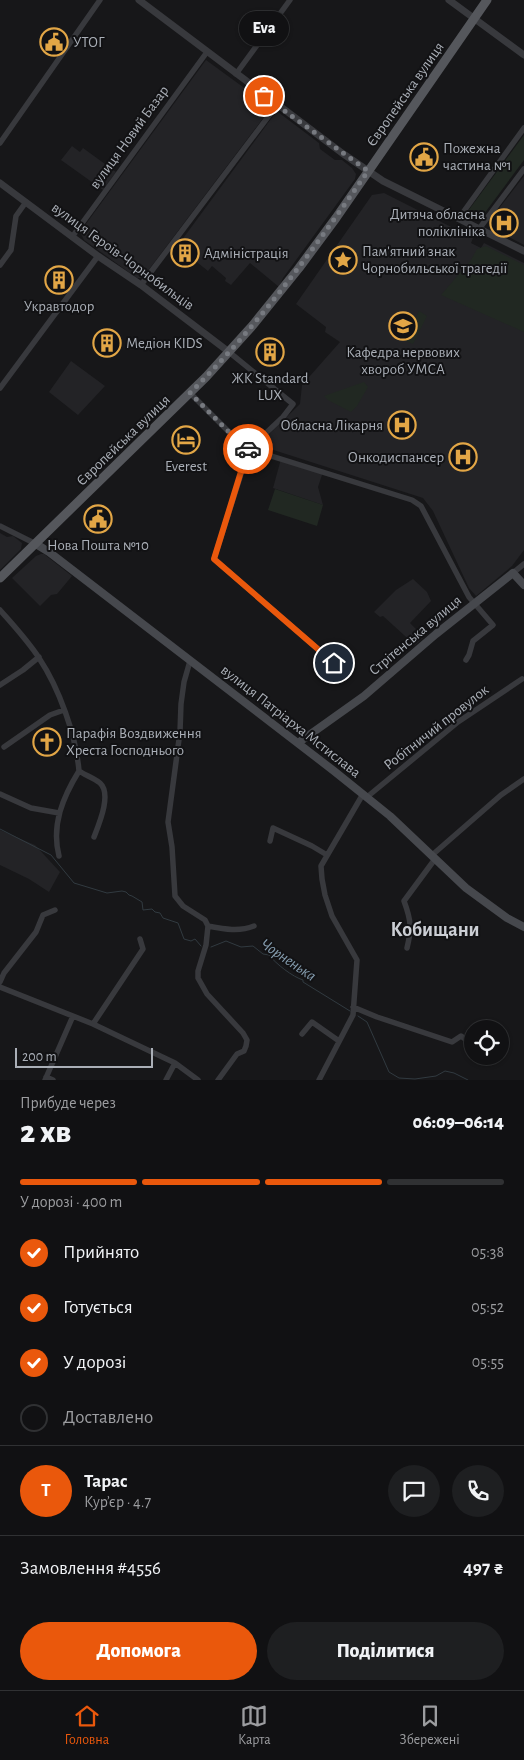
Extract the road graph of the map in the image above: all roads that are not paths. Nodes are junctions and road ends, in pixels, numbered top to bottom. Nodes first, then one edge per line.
1 (100, 0) edge
2 (138, 0) edge
3 (290, 0) edge
4 (449, 0) edge
5 (487, 0) edge
6 (474, 18) junction
7 (207, 52) junction
8 (524, 55) edge
9 (236, 74) junction
10 (277, 105) junction
11 (524, 128) edge
12 (0, 143) edge
13 (524, 169) edge
14 (368, 171) junction
15 (0, 183) edge
16 (26, 202) junction
17 (458, 218) junction
18 (479, 229) junction
19 (72, 237) junction
20 (524, 251) edge
21 (98, 256) junction
22 (0, 265) edge
23 (141, 285) junction
24 (229, 352) junction
25 (0, 388) edge
26 (190, 393) junction
27 (249, 449) junction
28 (0, 526) edge
29 (36, 544) junction
30 (524, 564) edge
31 (513, 573) junction
32 (0, 578) edge
33 (524, 585) edge
34 (474, 603) junction
35 (0, 610) edge
36 (38, 657) junction
37 (466, 660) dead end
38 (190, 661) junction
39 (334, 663) dead end
40 (522, 679) dead end
41 (0, 685) edge
42 (64, 710) junction
43 (298, 743) junction
44 (4, 748) dead end
45 (79, 771) junction
46 (524, 779) edge
47 (0, 794) edge
48 (364, 796) junction
49 (59, 813) junction
50 (94, 837) dead end
51 (270, 841) dead end
52 (327, 855) junction
53 (59, 856) dead end
54 (433, 857) junction
55 (56, 910) dead end
56 (208, 926) junction
57 (254, 926) dead end
58 (524, 927) edge
59 (140, 939) dead end
60 (407, 948) dead end
61 (0, 982) edge
62 (0, 987) edge
63 (354, 1007) junction
64 (73, 1016) junction
65 (93, 1024) junction
66 (302, 1034) dead end
67 (464, 1038) edge
68 (339, 1040) junction
69 (175, 1063) junction
70 (45, 1079) edge
71 (53, 1080) edge
72 (166, 1080) edge
73 (198, 1080) edge
74 (218, 1080) edge
75 (318, 1080) edge

1 - 12 street
2 - 7 street
3 - 9 street
4 - 6 street
5 - 6 main road, Європейська вулиця
6 - 8 street
6 - 14 main road, Європейська вулиця
7 - 9 street
7 - 19 street, вулиця Новий Базар
9 - 10 street
10 - 14 street
10 - 23 street
11 - 17 street
13 - 18 street
14 - 17 street
14 - 24 main road, Європейська вулиця
15 - 16 street, вулиця Героїв-Чорнобильців
16 - 19 street, вулиця Героїв-Чорнобильців
16 - 22 street
17 - 18 street
18 - 20 street
19 - 21 street, вулиця Героїв-Чорнобильців
21 - 23 street, вулиця Героїв-Чорнобильців
21 - 25 street
23 - 24 street, вулиця Героїв-Чорнобильців
24 - 26 main road, Європейська вулиця
24 - 27 street
26 - 27 street
26 - 29 main road, Європейська вулиця
27 - 34 street
27 - 39 street
28 - 29 street
29 - 32 main road, Європейська вулиця
29 - 38 main road, вулиця Патріарха Мстислава
30 - 31 street, Стрітенська вулиця
31 - 33 main road
31 - 34 main road, Стрітенська вулиця
34 - 37 street
34 - 43 main road, Стрітенська вулиця
35 - 36 street
36 - 41 street
36 - 42 street
38 - 43 main road, вулиця Патріарха Мстислава
38 - 56 street
40 - 48 street, Робітничий провулок
42 - 44 street
42 - 45 street
43 - 48 main road, вулиця Патріарха Мстислава
45 - 49 street
45 - 50 street
46 - 54 street
47 - 49 street
48 - 52 street
48 - 54 main road, вулиця Патріарха Мстислава
49 - 53 street
51 - 52 street
52 - 63 street
54 - 58 main road, вулиця Патріарха Мстислава
54 - 60 street
55 - 61 street
56 - 57 street
56 - 74 street
59 - 65 street
62 - 64 street
63 - 67 street
63 - 68 street
64 - 65 street
64 - 70 street
65 - 69 street
66 - 68 street
68 - 75 street
69 - 72 street
69 - 73 street
70 - 71 street

